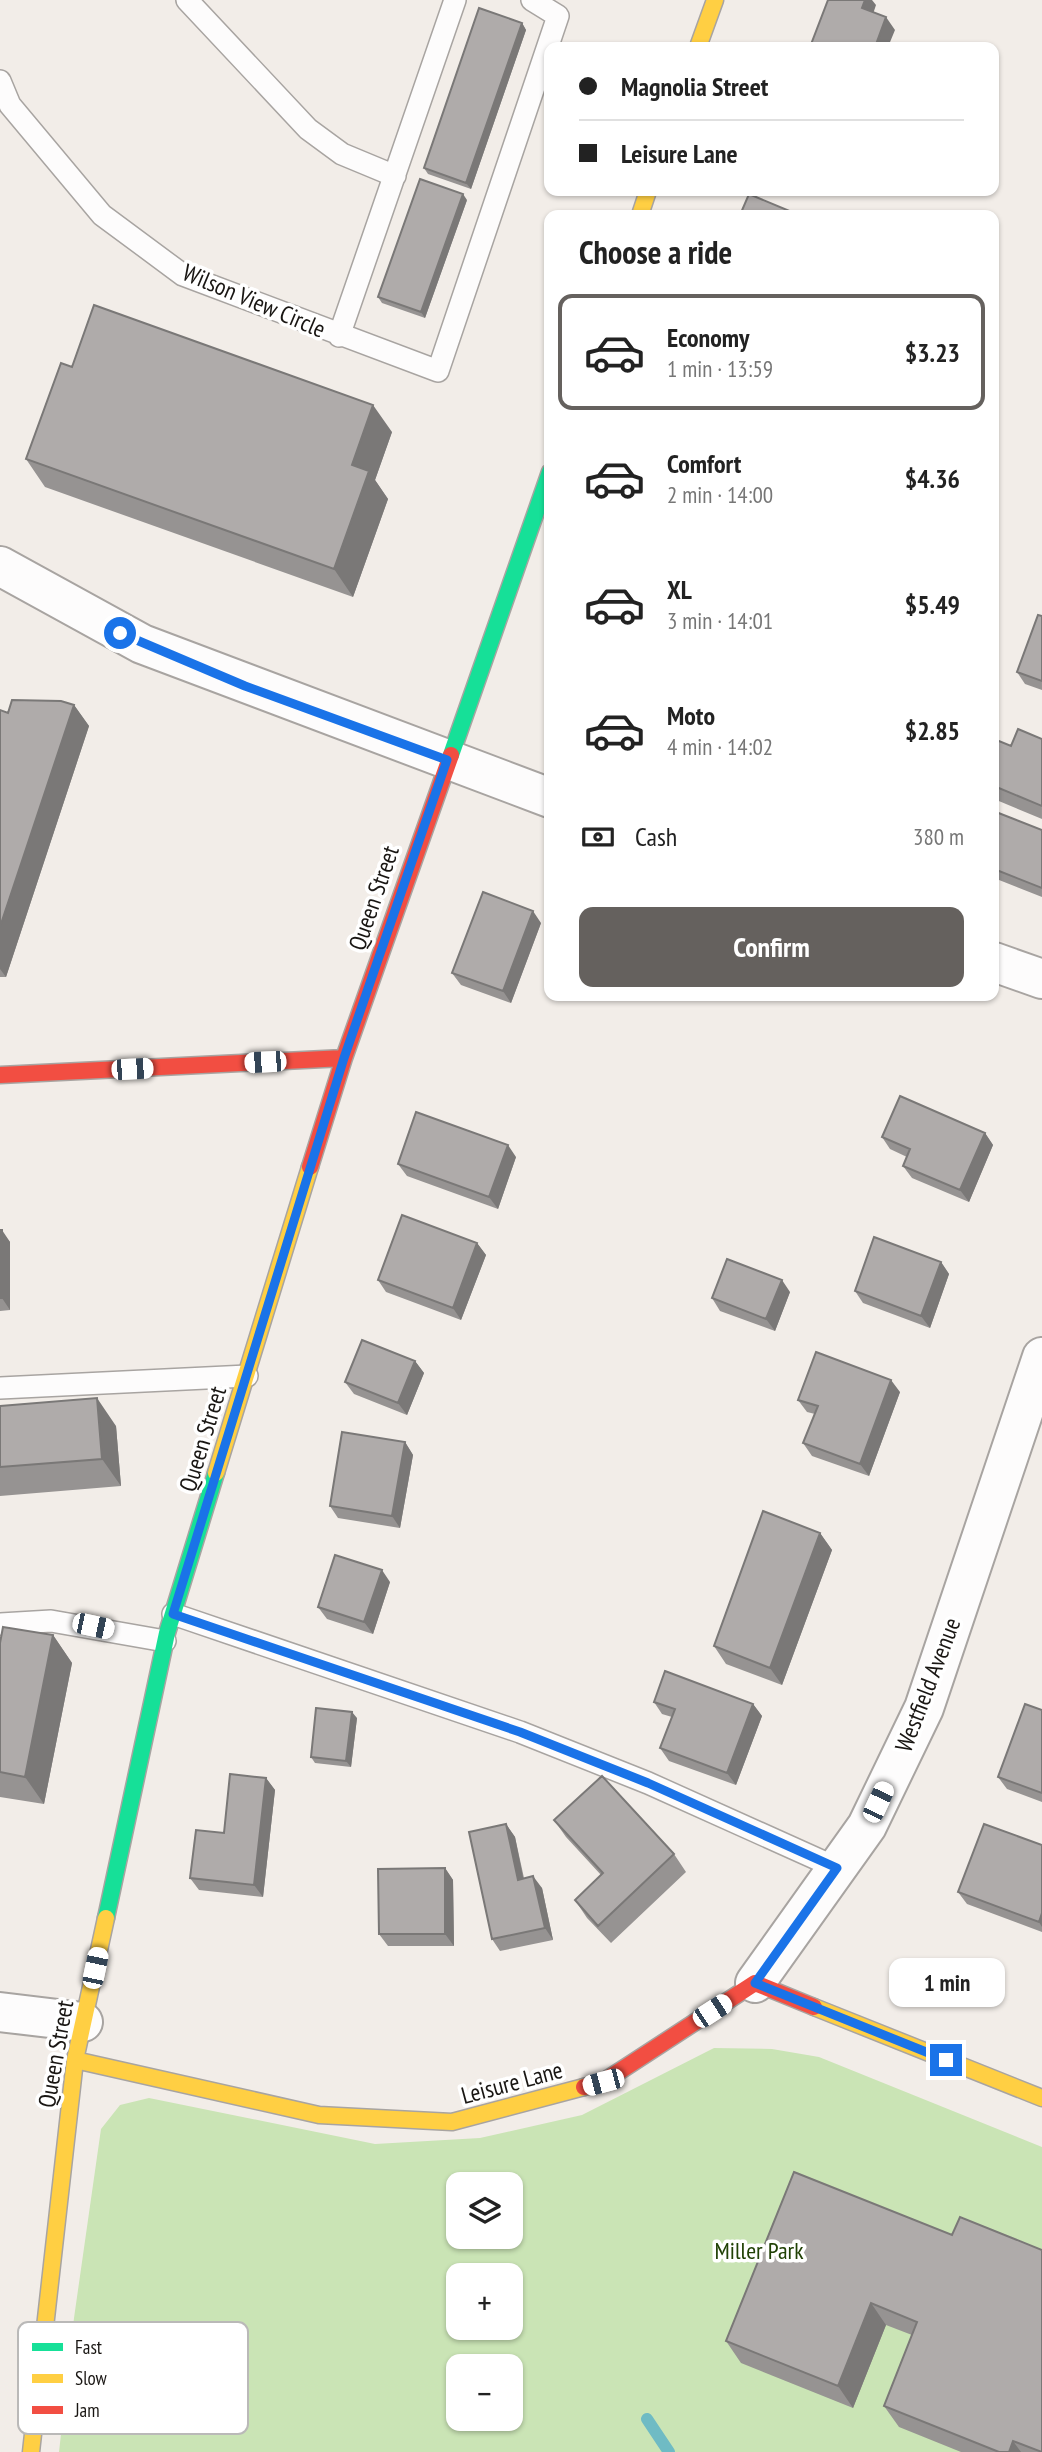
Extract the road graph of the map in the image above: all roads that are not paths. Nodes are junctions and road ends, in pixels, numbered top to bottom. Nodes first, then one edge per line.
1 (187, 0) edge
2 (455, 0) edge
3 (532, 0) edge
4 (715, 0) edge
5 (549, 42) edge
6 (700, 42) edge
7 (544, 57) edge
8 (0, 81) edge
9 (394, 176) junction
10 (339, 336) junction
11 (544, 488) edge
12 (0, 566) edge
13 (447, 760) junction
14 (544, 796) edge
15 (999, 964) edge
16 (1042, 979) edge
17 (344, 1058) junction
18 (0, 1075) edge
19 (1042, 1357) edge
20 (247, 1376) junction
21 (0, 1388) edge
22 (173, 1614) junction
23 (0, 1624) edge
24 (165, 1641) junction
25 (837, 1868) junction
26 (755, 1983) junction
27 (0, 2012) edge
28 (83, 2022) junction
29 (75, 2060) junction
30 (1042, 2098) edge
31 (46, 2322) edge
32 (33, 2434) edge
33 (31, 2452) edge

1 - 9 lane
2 - 9 lane, Wilson View Circle
3 - 5 lane
4 - 6 street
7 - 10 lane
8 - 10 lane, Wilson View Circle
9 - 10 lane, Wilson View Circle
11 - 13 street, Queen Street
12 - 13 street
13 - 14 street
13 - 17 street, Queen Street
15 - 16 street
17 - 18 street
17 - 20 street, Queen Street
19 - 25 street, Westfield Avenue
20 - 21 lane
20 - 22 street, Queen Street
22 - 24 street, Queen Street
22 - 25 lane
23 - 24 lane
24 - 28 street, Queen Street
25 - 26 street, Westfield Avenue
26 - 29 street, Leisure Lane
26 - 30 street
27 - 28 street
28 - 29 street, Queen Street
29 - 31 street, Queen Street
32 - 33 street, Queen Street

